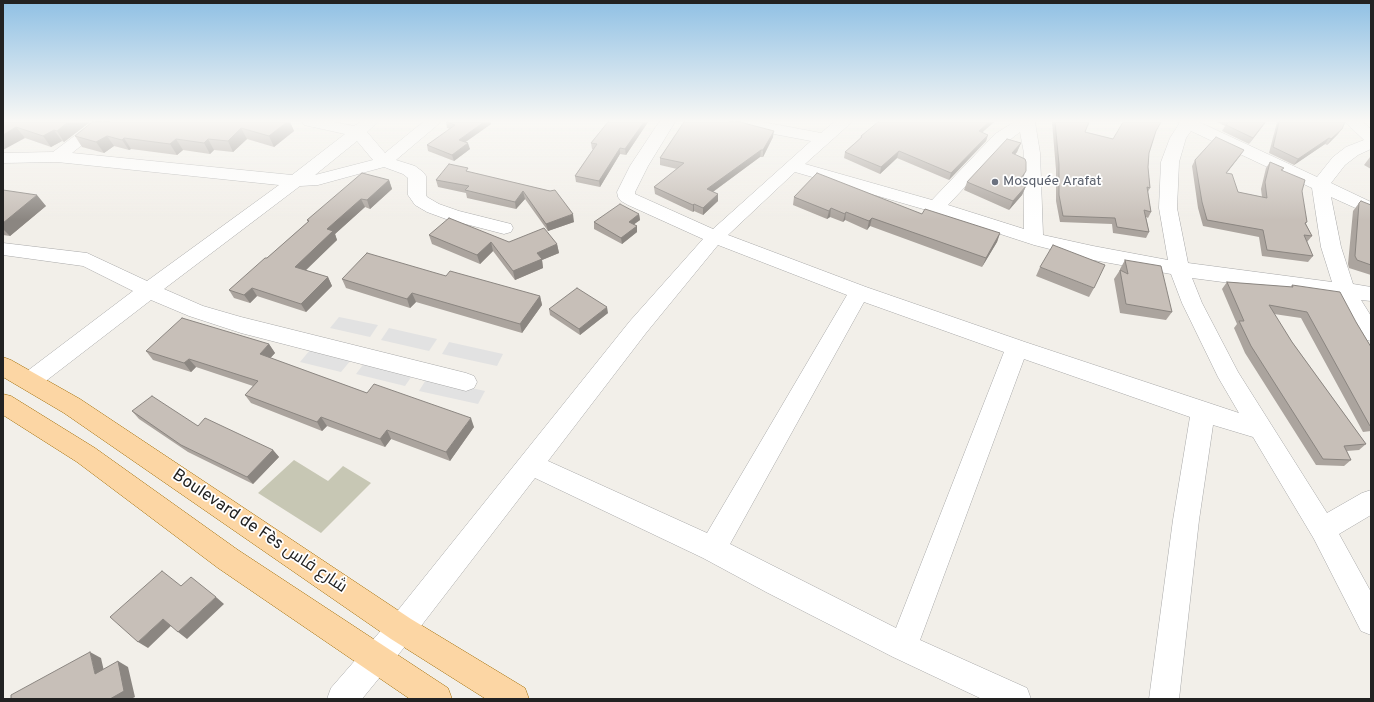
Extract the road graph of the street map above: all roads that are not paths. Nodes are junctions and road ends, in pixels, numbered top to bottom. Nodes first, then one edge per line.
1 (60, 155) edge
2 (329, 155) edge
3 (380, 155) edge
4 (393, 155) edge
5 (646, 155) edge
6 (805, 155) edge
7 (985, 155) edge
8 (1032, 155) edge
9 (1172, 155) edge
10 (1257, 155) edge
11 (1347, 155) edge
12 (57, 157) junction
13 (3, 158) edge
14 (384, 162) junction
15 (792, 166) junction
16 (296, 181) junction
17 (1320, 185) junction
18 (936, 208) junction
19 (1371, 209) edge
20 (504, 228) dead end
21 (715, 237) junction
22 (1034, 239) junction
23 (3, 250) edge
24 (1178, 269) junction
25 (148, 290) junction
26 (859, 292) junction
27 (1345, 292) junction
28 (1371, 294) edge
29 (1371, 333) edge
30 (1017, 348) junction
31 (3, 366) edge
32 (30, 381) junction
33 (466, 382) dead end
34 (3, 404) edge
35 (1202, 412) junction
36 (1261, 430) junction
37 (530, 464) junction
38 (1371, 501) edge
39 (1322, 530) junction
40 (713, 549) junction
41 (1371, 621) edge
42 (401, 629) junction
43 (903, 647) junction
44 (375, 659) junction
45 (342, 699) edge
46 (437, 699) edge
47 (514, 699) edge
48 (1016, 699) edge
49 (1164, 699) edge

1 - 12 street
2 - 16 street
3 - 14 street
4 - 14 street
5 - 21 street
6 - 15 street
7 - 18 street
8 - 22 street
9 - 24 street
10 - 17 street
11 - 17 street
12 - 13 street
12 - 16 street
14 - 16 street
14 - 20 street
15 - 18 street
15 - 21 street
16 - 25 street
17 - 19 street
17 - 27 street
18 - 22 street
21 - 26 street
21 - 37 street
22 - 24 street
23 - 25 street
24 - 27 street
24 - 36 street
25 - 32 street
25 - 33 street
26 - 30 street
26 - 40 street
27 - 28 street
27 - 29 street
30 - 35 street
30 - 43 street
31 - 32 main road, Boulevard de Fès شارع فاس
32 - 42 main road, Boulevard de Fès شارع فاس
34 - 44 main road
35 - 36 street
35 - 49 street
36 - 39 street
37 - 40 street
37 - 42 street
38 - 39 street
39 - 41 street
40 - 43 street
42 - 44 street
42 - 47 main road, Boulevard de Fès شارع فاس
43 - 48 street
44 - 45 street
44 - 46 main road

